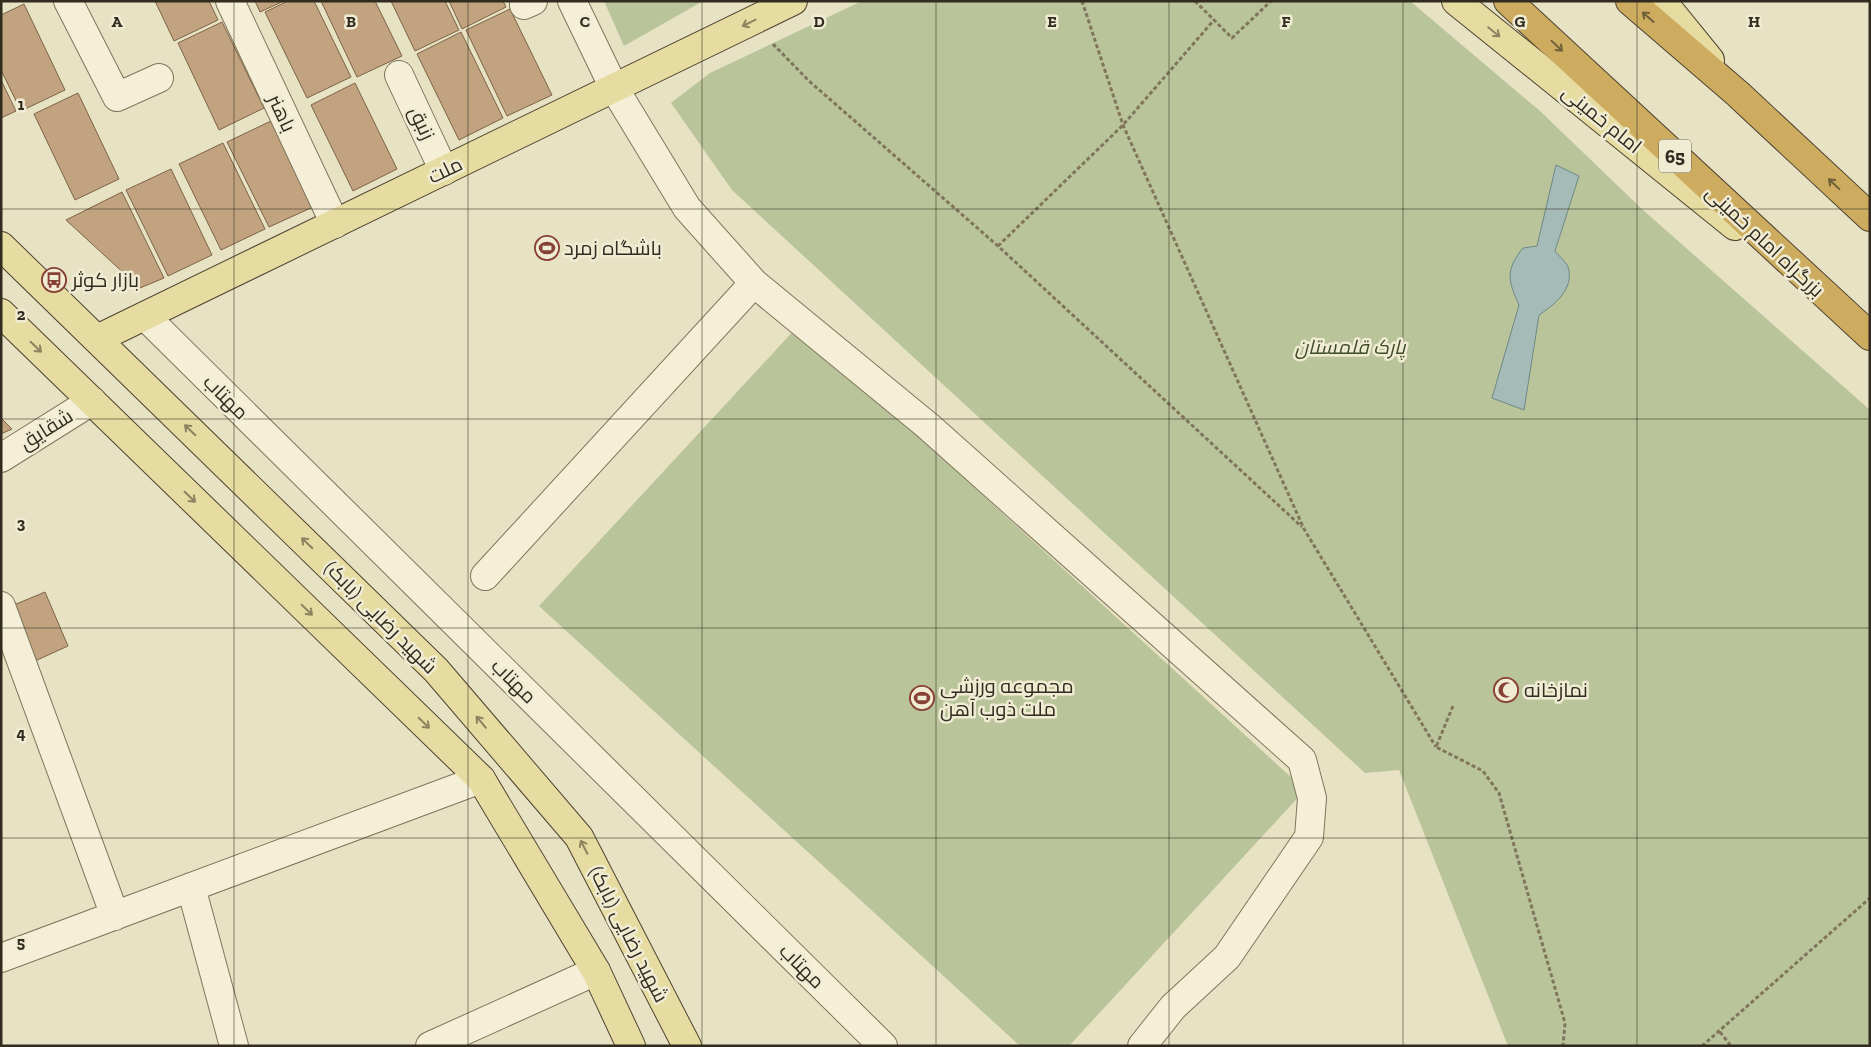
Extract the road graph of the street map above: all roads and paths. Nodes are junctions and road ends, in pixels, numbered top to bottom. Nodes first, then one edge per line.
1 (68, 1) edge
2 (230, 1) edge
3 (572, 1) edge
4 (793, 1) edge
5 (1082, 1) edge
6 (1195, 1) edge
7 (1271, 1) edge
8 (1456, 1) edge
9 (1508, 1) edge
10 (1630, 1) edge
11 (1662, 1) edge
12 (1214, 20) junction
13 (750, 22) junction
14 (399, 75) dead end
15 (159, 78) dead end
16 (614, 88) junction
17 (1738, 94) junction
18 (1123, 125) junction
19 (444, 171) junction
20 (1870, 217) edge
21 (335, 224) junction
22 (1, 246) edge
23 (998, 246) junction
24 (754, 283) junction
25 (1841, 312) junction
26 (1, 313) edge
27 (145, 316) junction
28 (1870, 336) edge
29 (98, 339) junction
30 (92, 401) junction
31 (1, 458) edge
32 (1304, 529) junction
33 (485, 576) dead end
34 (1, 606) edge
35 (1453, 706) dead end
36 (1436, 747) junction
37 (482, 778) junction
38 (191, 887) junction
39 (1870, 898) edge
40 (115, 916) junction
41 (1, 958) edge
42 (596, 971) junction
43 (1720, 1032) junction
44 (234, 1046) edge
45 (430, 1046) edge
46 (631, 1046) edge
47 (687, 1046) edge
48 (883, 1046) edge
49 (1142, 1046) edge
50 (1563, 1046) edge
51 (1702, 1046) edge
52 (1731, 1046) edge

1 - 15 street
2 - 21 street, باهنر
3 - 16 street
4 - 13 main road, ملت
5 - 18 path
6 - 12 path
7 - 12 path
8 -> 25 main road, امام خمینی
9 -> 25 highway, بزرگراه امام خمینی / 65
17 -> 10 highway
11 - 17 main road
12 - 18 path
13 -> 16 main road, ملت
13 - 23 path
14 - 19 street, زنبق
16 - 19 main road, ملت
16 - 24 street
20 -> 17 highway
18 - 23 path
18 - 32 path
19 - 21 main road, ملت
21 - 27 main road, ملت
22 - 29 main road, شهید رضایی (بابک)
23 - 32 path
24 - 33 street
24 - 49 street
25 - 28 highway, بزرگراه امام خمینی / 65
26 -> 30 main road
27 - 29 main road, ملت
27 - 48 street, مهتاب
47 -> 29 main road, شهید رضایی (بابک)
30 - 31 street, شقایق
30 -> 37 main road
32 - 36 path
34 - 40 street
35 - 36 path
36 - 50 path
37 - 38 street
37 - 42 main road
38 - 40 street
38 - 44 street
39 - 43 path
40 - 41 street
42 - 45 street
42 - 46 main road
43 - 51 path
43 - 52 path

